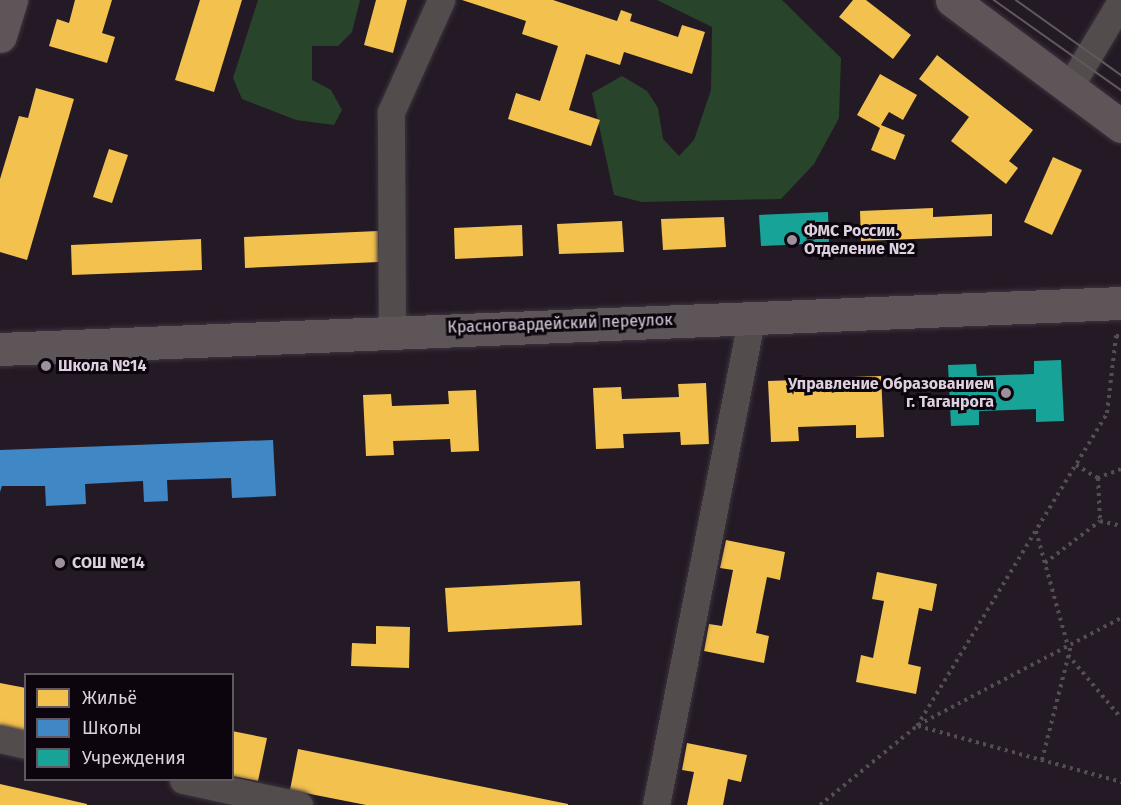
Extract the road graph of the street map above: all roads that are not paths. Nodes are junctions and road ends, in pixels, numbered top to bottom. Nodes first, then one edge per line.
1 (11, 0) edge
2 (441, 0) edge
3 (952, 0) edge
4 (1121, 1) edge
5 (0, 36) edge
6 (1070, 86) junction
7 (1121, 126) edge
8 (1121, 303) edge
9 (752, 317) junction
10 (392, 331) junction
11 (0, 350) edge
12 (0, 739) edge
13 (24, 745) edge
14 (187, 781) edge
15 (269, 802) edge
16 (299, 805) edge
17 (656, 805) edge

1 - 5 main road
2 - 10 street
3 - 6 main road
4 - 6 street
6 - 7 main road
8 - 9 main road, Красногвардейский переулок
9 - 10 main road, Красногвардейский переулок
9 - 17 street
10 - 11 main road, Красногвардейский переулок
12 - 13 street
14 - 15 street
15 - 16 street

